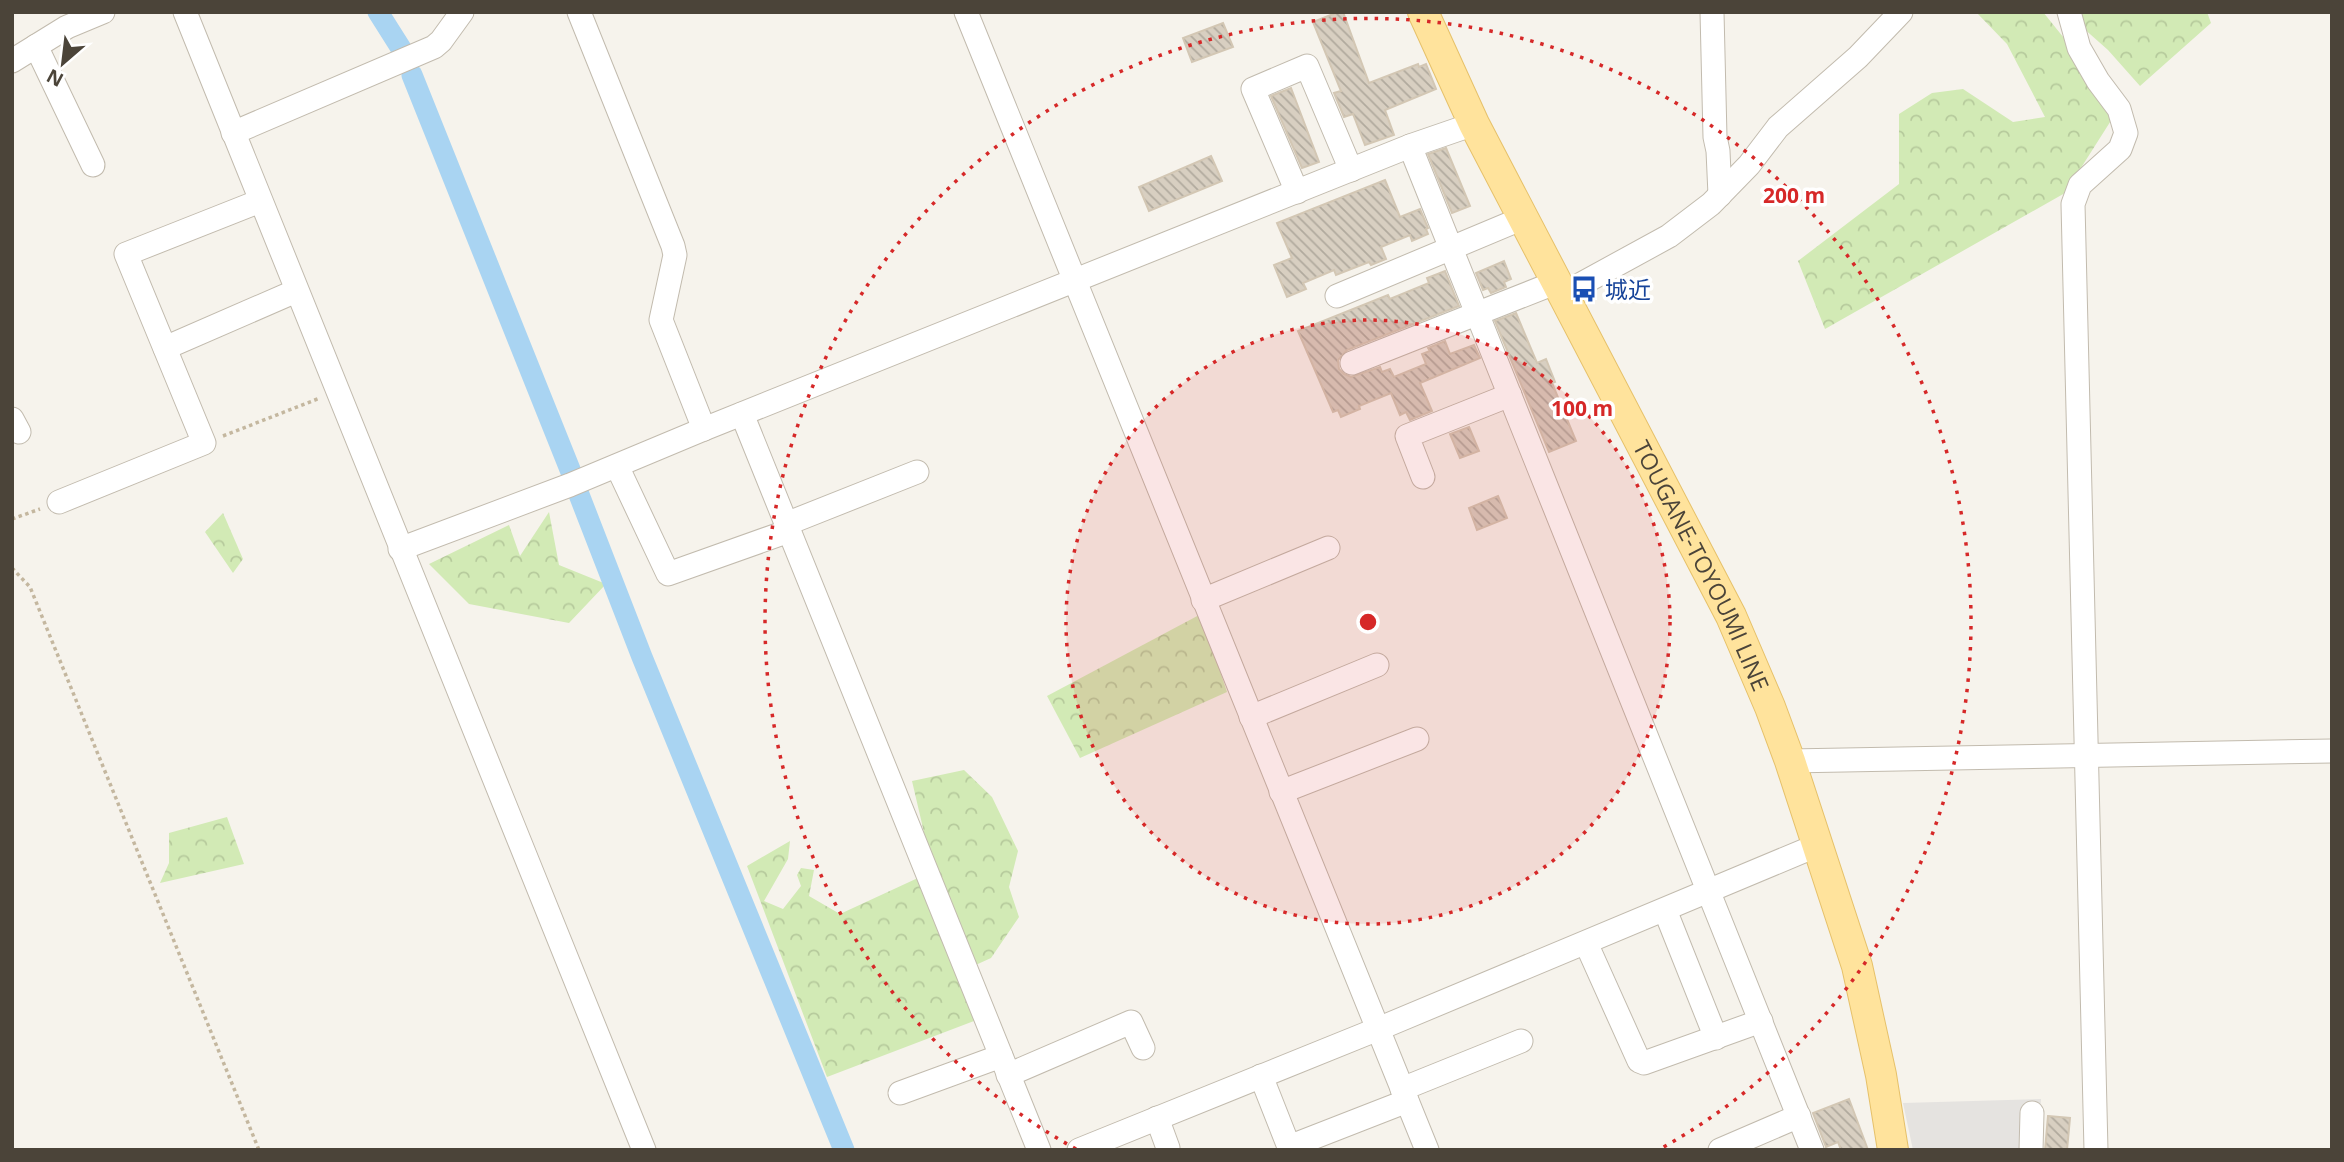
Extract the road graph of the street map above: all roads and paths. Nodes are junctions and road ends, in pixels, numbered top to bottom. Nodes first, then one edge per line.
1 (103, 12) edge
2 (185, 12) edge
3 (462, 12) edge
4 (579, 12) edge
5 (966, 12) edge
6 (1423, 12) edge
7 (1712, 12) edge
8 (1901, 12) edge
9 (2069, 12) edge
10 (36, 46) junction
11 (12, 61) edge
12 (1474, 124) junction
13 (233, 133) junction
14 (1410, 146) junction
15 (93, 165) dead end
16 (1351, 170) junction
17 (1297, 192) junction
18 (1720, 195) junction
19 (260, 201) junction
20 (1524, 218) junction
21 (1451, 248) junction
22 (1074, 281) junction
23 (1560, 288) junction
24 (296, 291) junction
25 (1337, 296) dead end
26 (1477, 313) junction
27 (165, 348) junction
28 (1352, 363) dead end
29 (337, 392) junction
30 (1510, 395) junction
31 (741, 414) junction
32 (704, 429) junction
33 (204, 443) junction
34 (617, 466) junction
35 (917, 472) dead end
36 (1423, 477) dead end
37 (59, 502) joint
38 (12, 519) edge
39 (788, 527) junction
40 (1328, 548) dead end
41 (400, 549) junction
42 (12, 568) edge
43 (1203, 600) junction
44 (1377, 665) dead end
45 (1251, 717) junction
46 (1417, 739) dead end
47 (2332, 751) edge
48 (2086, 757) junction
49 (1790, 761) junction
50 (1281, 792) junction
51 (1818, 845) junction
52 (1709, 892) junction
53 (1665, 910) junction
54 (1586, 943) junction
55 (1761, 1021) junction
56 (1378, 1029) junction
57 (1716, 1038) junction
58 (1521, 1041) dead end
59 (1143, 1048) dead end
60 (1005, 1065) junction
61 (1261, 1076) junction
62 (900, 1093) dead end
63 (1405, 1095) junction
64 (2032, 1113) dead end
65 (1799, 1116) junction
66 (1157, 1118) junction
67 (1168, 1147) dead end
68 (259, 1150) edge
69 (644, 1150) edge
70 (1039, 1150) edge
71 (1079, 1150) edge
72 (1427, 1150) edge
73 (1720, 1150) edge
74 (1812, 1150) edge
75 (1892, 1150) edge
76 (2031, 1150) edge
77 (2096, 1150) edge

1 - 10 street
2 - 13 street
3 - 13 street
4 - 32 street
5 - 22 street
6 - 12 main road, TOUGANE-TOYOUMI LINE
7 - 18 street
8 - 18 street
9 - 48 street
10 - 11 street
10 - 15 street
12 - 14 street
12 - 20 main road, TOUGANE-TOYOUMI LINE
13 - 19 street
14 - 16 street
14 - 21 street
16 - 17 street
16 - 17 street
17 - 22 street
18 - 23 street
19 - 24 street
19 - 27 street
20 - 21 street
20 - 23 main road, TOUGANE-TOYOUMI LINE
21 - 25 street
21 - 26 street
22 - 31 street
22 - 43 street
23 - 26 street
23 - 49 main road, TOUGANE-TOYOUMI LINE
24 - 27 street
24 - 29 street
26 - 28 street
26 - 30 street
27 - 33 street
29 - 33 path
29 - 41 street
30 - 36 street
30 - 52 street
31 - 32 street
31 - 39 street
32 - 34 street
33 - 37 street
34 - 39 street
34 - 41 street
35 - 39 street
37 - 38 path
39 - 60 street
40 - 43 street
41 - 69 street
42 - 68 path
43 - 45 street
44 - 45 street
45 - 50 street
46 - 50 street
47 - 48 street
48 - 49 street
48 - 77 street
49 - 51 main road, TOUGANE-TOYOUMI LINE
50 - 56 street
51 - 52 street
51 - 75 main road, TOUGANE-TOYOUMI LINE
52 - 53 street
52 - 55 street
53 - 54 street
53 - 57 street
54 - 56 street
54 - 57 street
55 - 57 street
55 - 65 street
56 - 61 street
56 - 63 street
58 - 63 street
59 - 60 street
60 - 62 street
60 - 70 street
61 - 63 street
61 - 66 street
63 - 72 street
64 - 76 street
65 - 73 street
65 - 74 street
66 - 67 street
66 - 71 street

